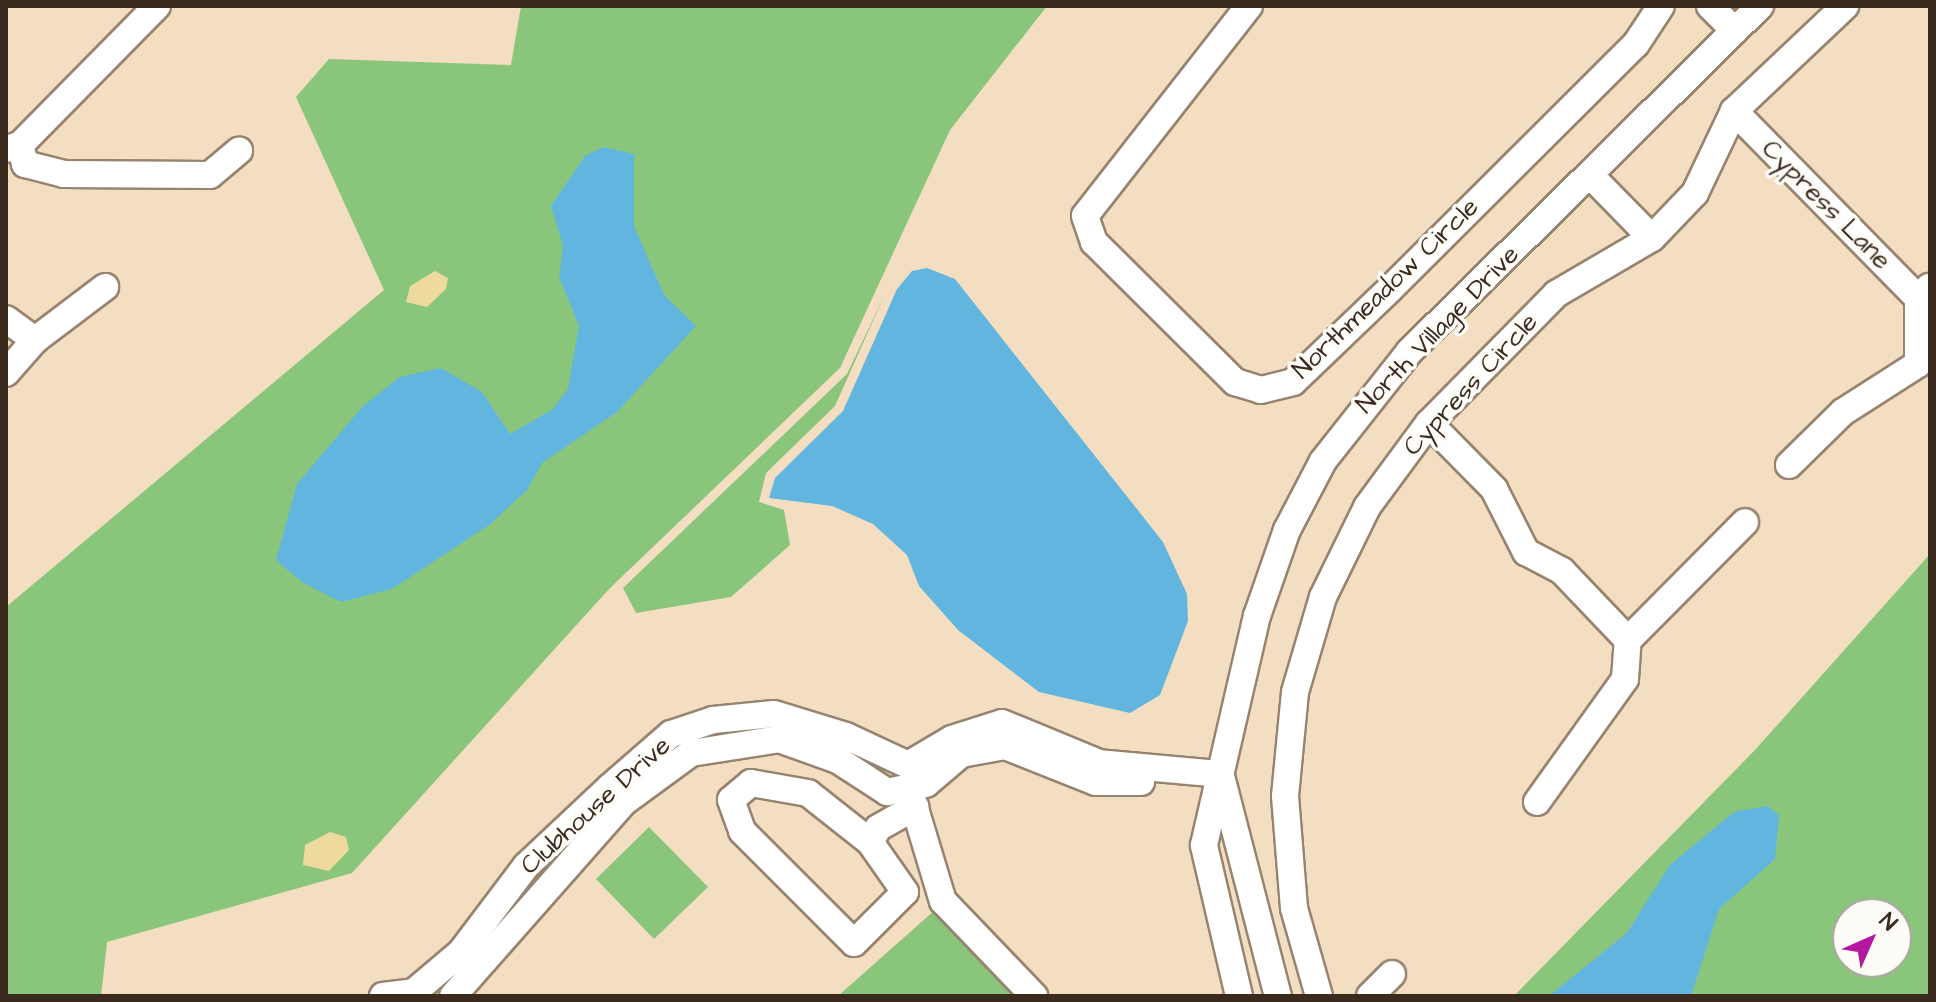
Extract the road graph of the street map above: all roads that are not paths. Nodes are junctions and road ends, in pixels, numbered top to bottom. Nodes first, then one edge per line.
1 (157, 6) edge
2 (1249, 6) edge
3 (1661, 6) edge
4 (1710, 6) edge
5 (1760, 6) edge
6 (1845, 6) edge
7 (1735, 31) junction
8 (1734, 111) junction
9 (13, 147) edge
10 (239, 151) dead end
11 (1590, 175) junction
12 (1652, 238) junction
13 (105, 287) dead end
14 (1924, 292) edge
15 (6, 319) edge
16 (35, 340) junction
17 (6, 373) edge
18 (1429, 423) junction
19 (1789, 465) dead end
20 (1745, 522) dead end
21 (1628, 640) junction
22 (1220, 774) junction
23 (911, 787) junction
24 (1537, 802) dead end
25 (870, 842) junction
26 (1392, 974) dead end
27 (383, 996) edge
28 (453, 996) edge
29 (1034, 996) edge
30 (1239, 996) edge
31 (1278, 996) edge
32 (1319, 996) edge
33 (1370, 996) edge

1 - 9 street
2 - 3 street, Northmeadow Circle
4 - 7 street
5 - 7 street, North Village Drive
6 - 8 street, Cypress Circle
7 - 11 street, North Village Drive
8 - 12 street, Cypress Circle
8 - 14 street, Cypress Lane
9 - 10 street
11 - 12 street
11 - 22 street, North Village Drive
12 - 18 street, Cypress Circle
13 - 16 street
14 - 19 street
15 - 16 street
16 - 17 street
18 - 21 street
18 - 32 street, Cypress Circle
20 - 21 street
21 - 24 street
22 - 23 street
22 - 30 street, North Village Drive
22 - 31 street, North Village Drive
23 - 25 street
23 - 27 street, Clubhouse Drive
23 - 28 street, Clubhouse Drive
23 - 29 street
25 - 25 street
26 - 33 street

